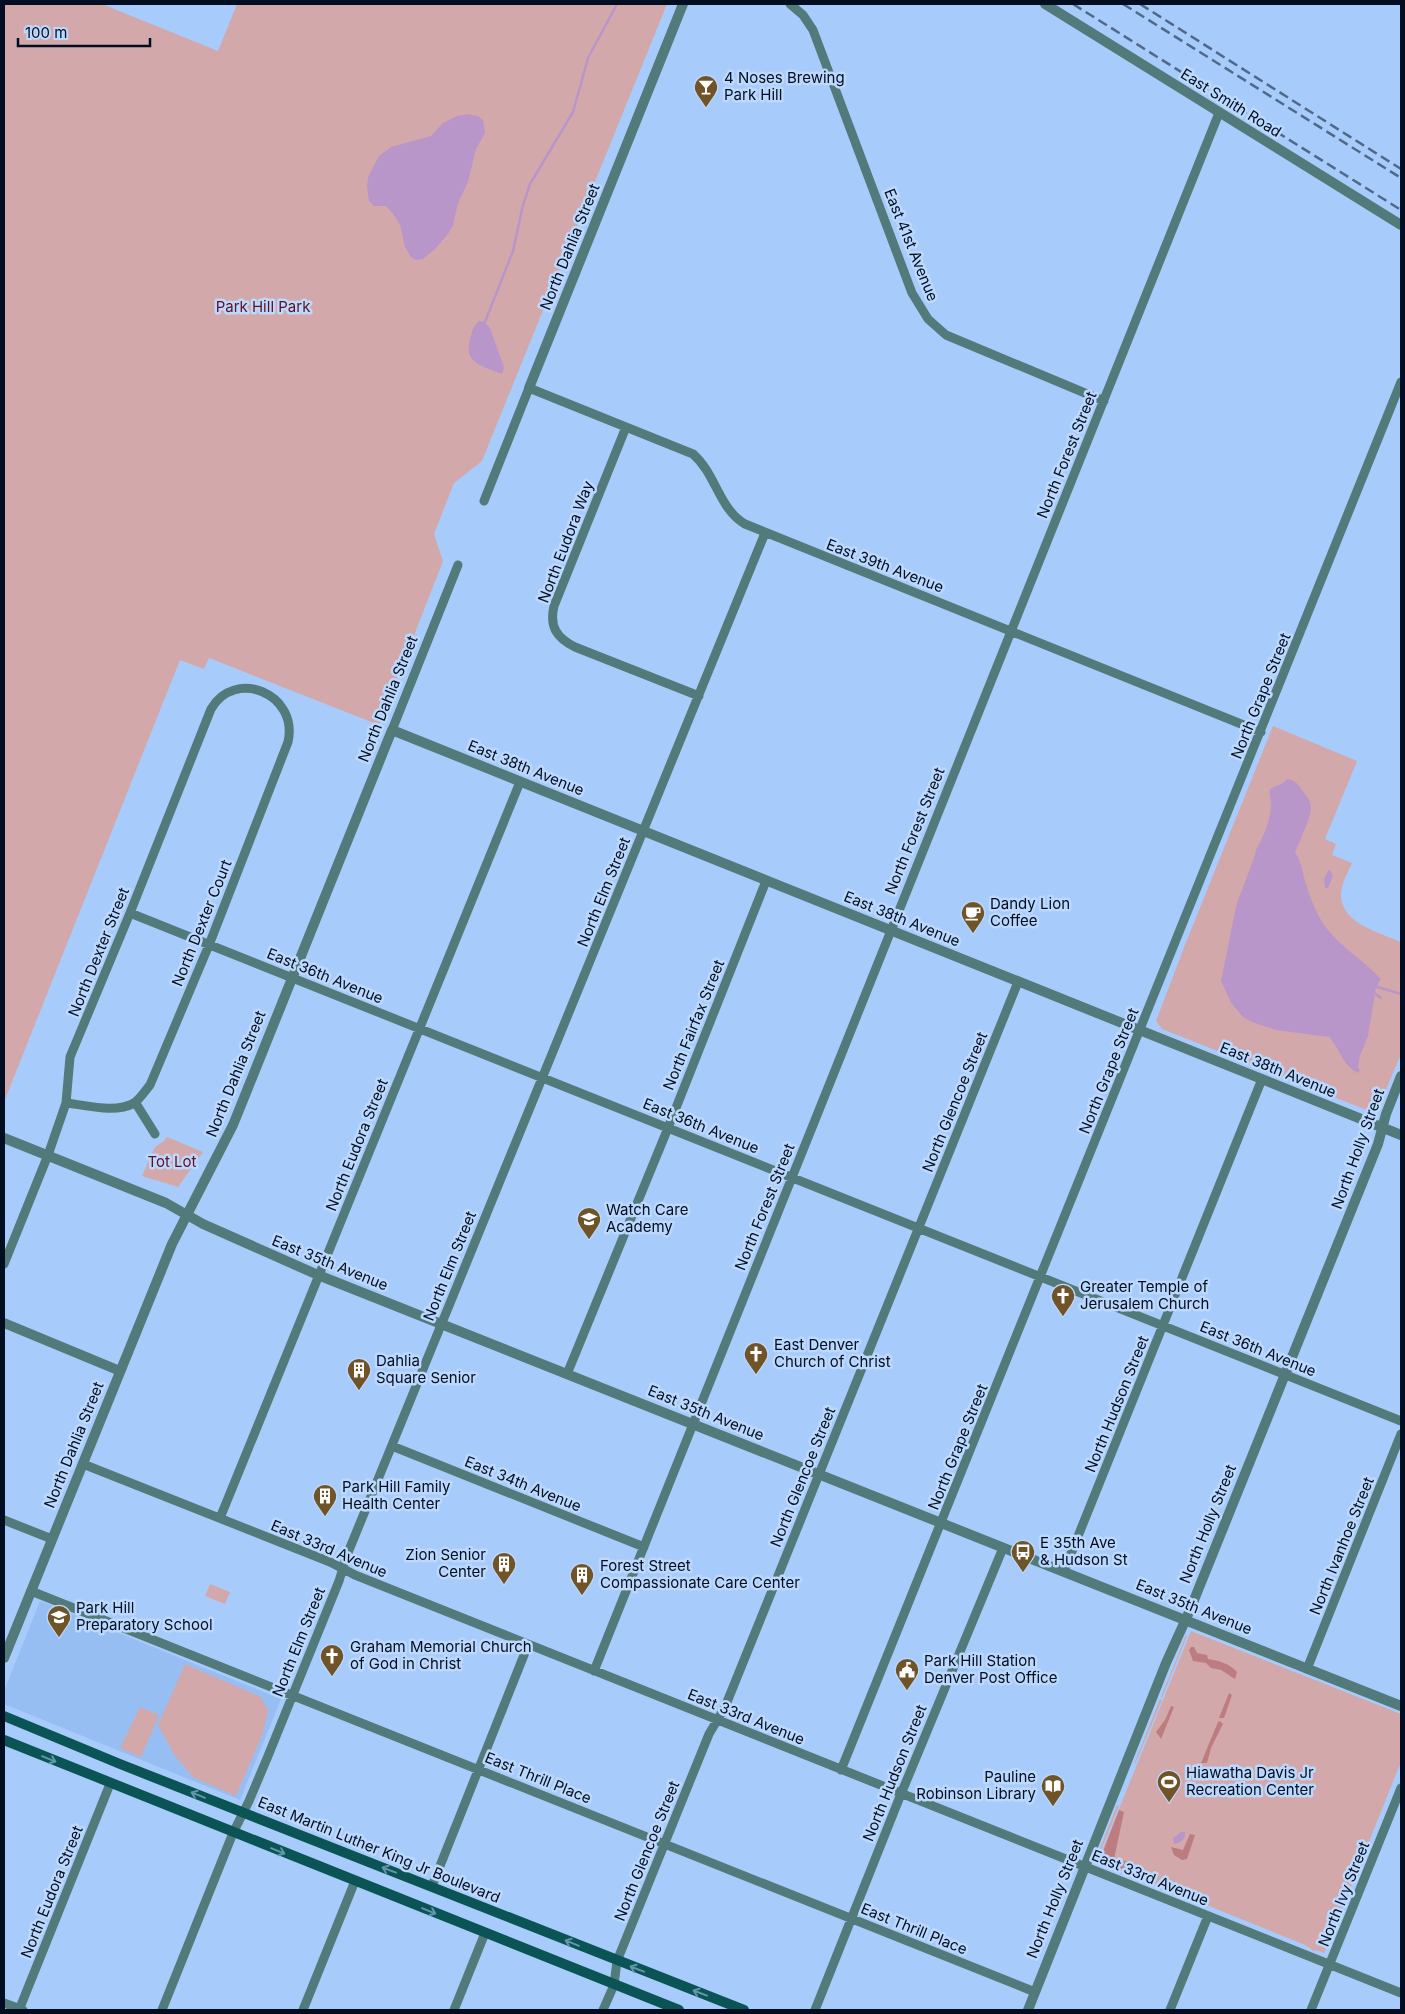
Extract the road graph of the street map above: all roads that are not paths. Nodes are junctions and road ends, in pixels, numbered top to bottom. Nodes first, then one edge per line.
1 (683, 4) edge
2 (790, 4) edge
3 (1045, 4) edge
4 (1219, 113) junction
5 (1401, 226) edge
6 (1401, 382) edge
7 (529, 388) junction
8 (1104, 401) junction
9 (626, 427) junction
10 (484, 502) dead end
11 (765, 533) junction
12 (458, 565) dead end
13 (1011, 632) junction
14 (262, 692) joint
15 (699, 696) junction
16 (392, 730) junction
17 (1261, 732) junction
18 (520, 782) junction
19 (644, 832) junction
20 (766, 881) junction
21 (130, 913) junction
22 (890, 931) junction
23 (209, 945) junction
24 (292, 978) junction
25 (1018, 982) junction
26 (420, 1029) junction
27 (1140, 1031) junction
28 (1401, 1076) edge
29 (542, 1078) junction
30 (1262, 1079) junction
31 (135, 1102) junction
32 (66, 1103) junction
33 (668, 1128) junction
34 (1382, 1128) junction
35 (155, 1134) dead end
36 (1401, 1135) edge
37 (4, 1138) edge
38 (48, 1155) junction
39 (791, 1177) junction
40 (186, 1214) junction
41 (919, 1228) junction
42 (4, 1264) edge
43 (318, 1275) junction
44 (1041, 1276) junction
45 (4, 1323) edge
46 (442, 1324) junction
47 (1164, 1326) junction
48 (120, 1371) junction
49 (567, 1374) junction
50 (1285, 1374) junction
51 (1401, 1421) edge
52 (693, 1424) junction
53 (1401, 1434) edge
54 (392, 1446) junction
55 (83, 1464) junction
56 (819, 1474) junction
57 (220, 1518) junction
58 (4, 1520) edge
59 (942, 1523) junction
60 (52, 1539) junction
61 (644, 1547) junction
62 (1003, 1548) junction
63 (343, 1569) junction
64 (1064, 1571) junction
65 (30, 1595) junction
66 (1186, 1620) junction
67 (528, 1645) junction
68 (4, 1658) edge
69 (1307, 1669) junction
70 (594, 1671) junction
71 (293, 1695) junction
72 (1401, 1706) edge
73 (4, 1716) edge
74 (717, 1720) junction
75 (4, 1740) edge
76 (478, 1769) junction
77 (842, 1770) junction
78 (110, 1784) junction
79 (1401, 1788) edge
80 (901, 1794) junction
81 (244, 1812) junction
82 (233, 1833) junction
83 (665, 1844) junction
84 (1084, 1867) junction
85 (355, 1881) junction
86 (432, 1886) junction
87 (1208, 1916) junction
88 (851, 1919) junction
89 (485, 1933) junction
90 (618, 1961) junction
91 (1330, 1964) junction
92 (614, 1985) junction
93 (1035, 1992) junction
94 (1401, 1993) edge
95 (4, 2002) edge
96 (21, 2010) edge
97 (162, 2010) edge
98 (303, 2010) edge
99 (454, 2010) edge
100 (604, 2010) edge
101 (679, 2010) edge
102 (744, 2010) edge
103 (816, 2010) edge
104 (1028, 2010) edge
105 (1170, 2010) edge
106 (1311, 2010) edge

1 - 7 street, North Dahlia Street
2 - 8 street, East 41st Avenue
3 - 4 street, East Smith Road
4 - 5 street, East Smith Road
4 - 8 street, North Forest Street
6 - 17 street, North Grape Street
7 - 9 street, East 39th Avenue
7 - 10 street, North Dahlia Street
8 - 13 street, North Forest Street
9 - 11 street, East 39th Avenue
9 - 15 street, North Eudora Way
11 - 13 street, East 39th Avenue
11 - 15 street, North Elm Street
12 - 16 street, North Dahlia Street
13 - 17 street, East 39th Avenue
13 - 22 street, North Forest Street
14 - 21 street, North Dexter Street
14 - 23 street, North Dexter Court
15 - 19 street, North Elm Street
16 - 18 street, East 38th Avenue
16 - 24 street, North Dahlia Street
17 - 27 street, North Grape Street
18 - 19 street, East 38th Avenue
18 - 26 street, North Eudora Street
19 - 20 street, East 38th Avenue
19 - 29 street, North Elm Street
20 - 22 street, East 38th Avenue
20 - 33 street, North Fairfax Street
21 - 23 street, East 36th Avenue
21 - 32 street, North Dexter Street
22 - 25 street, East 38th Avenue
22 - 39 street, North Forest Street
23 - 24 street, East 36th Avenue
23 - 31 street, North Dexter Court
24 - 26 street, East 36th Avenue
24 - 40 street, North Dahlia Street
25 - 27 street, East 38th Avenue
25 - 41 street, North Glencoe Street
26 - 29 street, East 36th Avenue
26 - 43 street, North Eudora Street
27 - 30 street, East 38th Avenue
27 - 44 street, North Grape Street
28 - 34 street, North Holly Street
29 - 33 street, East 36th Avenue
29 - 46 street, North Elm Street
30 - 34 street, East 38th Avenue
30 - 47 street, North Hudson Street
31 - 32 street
31 - 35 street
32 - 38 street, North Dexter Street
33 - 39 street, East 36th Avenue
33 - 49 street, North Fairfax Street
34 - 36 street, East 38th Avenue
34 - 50 street, North Holly Street
37 - 38 street, East 35th Avenue
38 - 40 street, East 35th Avenue
38 - 42 street, North Dexter Street
39 - 41 street, East 36th Avenue
39 - 52 street, North Forest Street
40 - 43 street, East 35th Avenue
40 - 48 street, North Dahlia Street
41 - 44 street, East 36th Avenue
41 - 56 street, North Glencoe Street
43 - 46 street, East 35th Avenue
43 - 57 street, North Eudora Street
44 - 47 street, East 36th Avenue
44 - 59 street, North Grape Street
45 - 48 street
46 - 49 street, East 35th Avenue
46 - 54 street, North Elm Street
47 - 50 street, East 36th Avenue
47 - 64 street, North Hudson Street
48 - 55 street, North Dahlia Street
49 - 52 street, East 35th Avenue
50 - 51 street, East 36th Avenue
50 - 66 street, North Holly Street
52 - 56 street, East 35th Avenue
52 - 61 street, North Forest Street
53 - 69 street, North Ivanhoe Street
54 - 61 street, East 34th Avenue
54 - 63 street, North Elm Street
55 - 57 street, East 33rd Avenue
55 - 60 street, North Dahlia Street
56 - 59 street, East 35th Avenue
56 - 74 street, North Glencoe Street
57 - 63 street, East 33rd Avenue
58 - 60 street
59 - 62 street, East 35th Avenue
59 - 77 street, North Grape Street
60 - 65 street, North Dahlia Street
61 - 70 street, North Forest Street
62 - 64 street, East 35th Avenue
62 - 80 street, North Hudson Street
63 - 67 street, East 33rd Avenue
63 - 71 street, North Elm Street
64 - 66 street, East 35th Avenue
65 - 68 street, North Dahlia Street
65 - 71 street, East Thrill Place
66 - 69 street, East 35th Avenue
66 - 84 street, North Holly Street
67 - 70 street, East 33rd Avenue
67 - 76 street
69 - 72 street, East 35th Avenue
70 - 74 street, East 33rd Avenue
71 - 76 street, East Thrill Place
71 - 81 street, North Elm Street
81 -> 73 main road, East Martin Luther King Jr Boulevard
74 - 77 street, East 33rd Avenue
74 - 83 street, North Glencoe Street
75 -> 78 main road
76 - 83 street, East Thrill Place
76 - 86 street
77 - 80 street, East 33rd Avenue
78 - 82 main road
78 - 96 street, North Eudora Street
79 - 91 street, North Ivy Street
80 - 84 street, East 33rd Avenue
80 - 88 street, North Hudson Street
81 - 82 street, North Elm Street
86 -> 81 main road, East Martin Luther King Jr Boulevard
82 -> 85 main road
82 - 97 street, North Elm Street
83 - 88 street, East Thrill Place
83 - 90 street, North Glencoe Street
84 - 87 street, East 33rd Avenue
84 - 93 street, North Holly Street
85 -> 89 main road
85 - 98 street
90 -> 86 main road, East Martin Luther King Jr Boulevard
87 - 91 street, East 33rd Avenue
87 - 105 street
88 - 93 street, East Thrill Place
88 - 103 street, North Hudson Street
89 - 92 main road
89 - 99 street
90 - 92 street, North Glencoe Street
102 -> 90 main road, East Martin Luther King Jr Boulevard
91 - 94 street, East 33rd Avenue
91 - 106 street, North Ivy Street
92 - 100 street, North Glencoe Street
92 - 101 main road
93 - 104 street, North Holly Street
95 - 96 street

